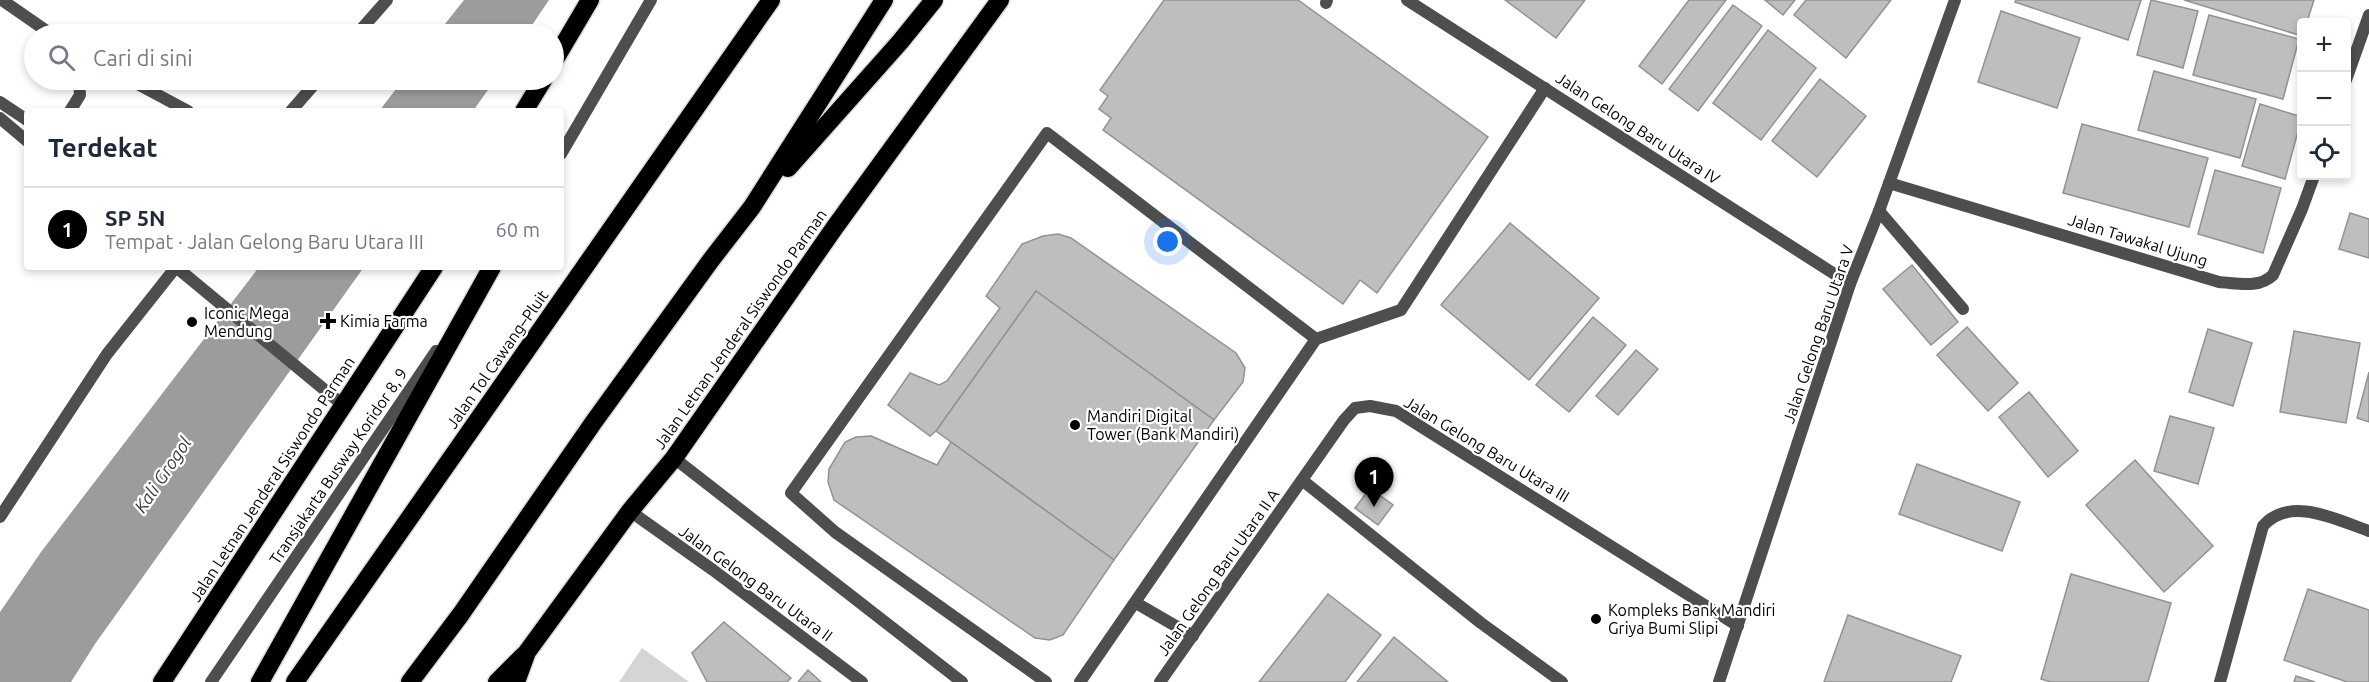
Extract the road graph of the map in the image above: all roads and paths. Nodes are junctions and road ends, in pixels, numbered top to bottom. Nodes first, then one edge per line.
1 (2, 0) edge
2 (387, 0) edge
3 (590, 0) edge
4 (651, 0) edge
5 (771, 0) edge
6 (884, 0) edge
7 (934, 0) edge
8 (1000, 0) edge
9 (1407, 0) edge
10 (1955, 0) edge
11 (2369, 15) edge
12 (37, 24) edge
13 (366, 24) edge
14 (564, 44) edge
15 (2349, 72) edge
16 (1545, 88) junction
17 (80, 90) edge
18 (149, 90) edge
19 (309, 90) edge
20 (537, 90) edge
21 (0, 102) edge
22 (72, 108) edge
23 (182, 108) edge
24 (294, 108) edge
25 (527, 108) edge
26 (0, 118) edge
27 (24, 118) edge
28 (24, 138) edge
29 (564, 149) edge
30 (2313, 180) edge
31 (1889, 183) junction
32 (752, 207) junction
33 (1879, 212) junction
34 (175, 270) edge
35 (179, 270) edge
36 (432, 270) edge
37 (489, 270) edge
38 (489, 270) edge
39 (1850, 284) junction
40 (1963, 309) dead end
41 (1316, 339) junction
42 (343, 405) junction
43 (674, 458) junction
44 (1302, 480) junction
45 (630, 511) junction
46 (0, 517) edge
47 (2369, 531) edge
48 (1136, 603) junction
49 (1738, 626) junction
50 (1192, 636) junction
51 (527, 652) junction
52 (162, 682) edge
53 (211, 682) edge
54 (260, 682) edge
55 (296, 682) edge
56 (410, 682) edge
57 (497, 682) edge
58 (505, 682) edge
59 (516, 682) edge
60 (862, 682) edge
61 (962, 682) edge
62 (1046, 682) edge
63 (1080, 682) edge
64 (1160, 682) edge
65 (1562, 682) edge
66 (1719, 682) edge
67 (2220, 682) edge

1 - 12 street
2 - 13 street
3 - 14 highway
4 - 29 street
5 - 55 highway, Jalan Tol Cawang–Pluit
6 - 32 highway
7 - 32 highway
8 - 43 highway, Jalan Letnan Jenderal Siswondo Parman
9 - 16 street, Jalan Gelong Baru Utara IV
10 - 31 street, Jalan Gelong Baru Utara V
11 - 15 street
16 - 39 street, Jalan Gelong Baru Utara IV
16 - 41 street
17 - 22 street
18 - 23 street
19 - 24 street
20 - 25 highway
21 - 27 street
26 - 28 street
30 - 31 street, Jalan Tawakal Ujung
31 - 33 street, Jalan Gelong Baru Utara V
32 - 56 highway
33 - 39 street, Jalan Gelong Baru Utara V
33 - 40 street
34 - 46 street
35 - 42 street
36 - 42 highway, Jalan Letnan Jenderal Siswondo Parman
37 - 53 street, Transjakarta Busway Koridor 8, 9
38 - 54 highway
39 - 49 street, Jalan Gelong Baru Utara V
41 - 48 street
41 - 62 street
42 - 52 highway, Jalan Letnan Jenderal Siswondo Parman
43 - 45 highway, Jalan Letnan Jenderal Siswondo Parman
43 - 61 street
44 - 49 street, Jalan Gelong Baru Utara III
44 - 50 street, Jalan Gelong Baru Utara II A
44 - 65 street
45 - 51 highway, Jalan Letnan Jenderal Siswondo Parman
45 - 60 street, Jalan Gelong Baru Utara II
47 - 67 street
48 - 50 street
48 - 63 street
49 - 66 street, Jalan Gelong Baru Utara V
50 - 64 street, Jalan Gelong Baru Utara II A
51 - 57 highway
51 - 58 street
51 - 59 highway, Jalan Letnan Jenderal Siswondo Parman

